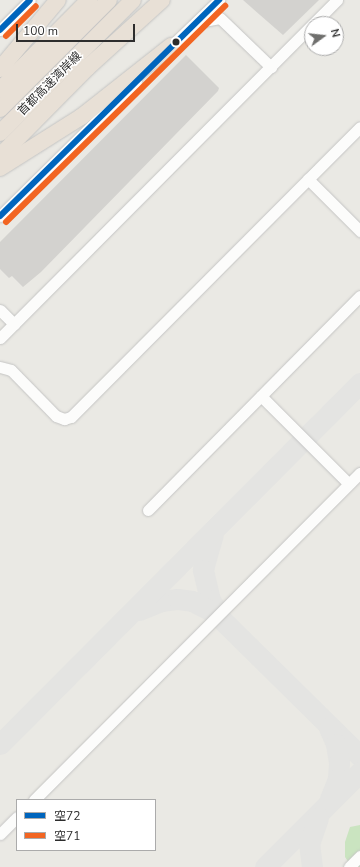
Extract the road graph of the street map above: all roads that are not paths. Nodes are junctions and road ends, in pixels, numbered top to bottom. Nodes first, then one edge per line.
1 (30, 0) edge
2 (44, 0) edge
3 (58, 0) edge
4 (89, 0) edge
5 (109, 0) edge
6 (133, 0) edge
7 (162, 0) edge
8 (219, 0) edge
9 (222, 0) edge
10 (337, 0) edge
11 (322, 16) edge
12 (194, 24) junction
13 (0, 30) edge
14 (304, 34) edge
15 (171, 46) junction
16 (273, 65) junction
17 (0, 69) edge
18 (0, 90) edge
19 (0, 109) edge
20 (360, 127) edge
21 (0, 133) edge
22 (0, 156) edge
23 (0, 168) edge
24 (308, 179) junction
25 (0, 216) edge
26 (360, 231) edge
27 (360, 296) edge
28 (0, 310) edge
29 (14, 324) junction
30 (0, 338) edge
31 (0, 366) edge
32 (261, 396) junction
33 (360, 473) edge
34 (349, 484) junction
35 (148, 510) dead end
36 (35, 799) edge
37 (16, 818) edge
38 (0, 834) edge
39 (360, 856) edge
40 (349, 867) edge

1 - 13 street
2 - 17 highway
3 - 17 highway
4 - 18 highway
5 - 19 highway, 首都高速湾岸線
6 - 21 highway, 首都高速湾岸線
7 - 22 highway
8 - 12 street
9 - 16 street
10 - 11 street
12 - 15 street
12 - 16 street
14 - 16 street
15 - 23 highway
15 - 25 street
16 - 29 street
20 - 24 street
24 - 26 street
24 - 31 street
27 - 32 street
28 - 29 street
29 - 30 street
32 - 34 street
32 - 35 street
33 - 34 street
34 - 36 street
37 - 38 street
39 - 40 street

